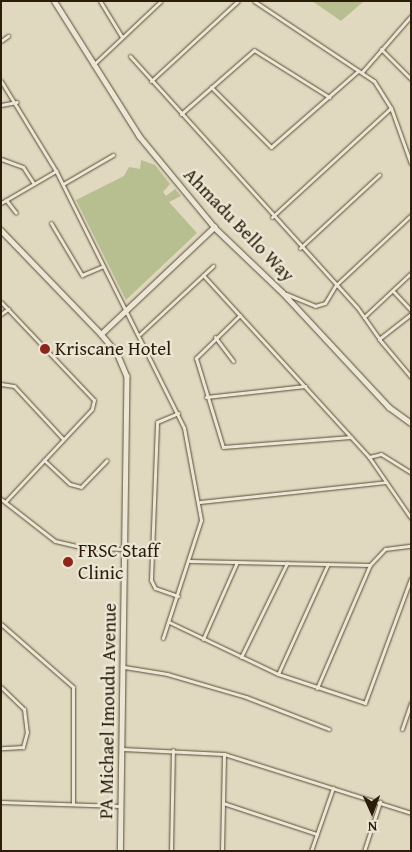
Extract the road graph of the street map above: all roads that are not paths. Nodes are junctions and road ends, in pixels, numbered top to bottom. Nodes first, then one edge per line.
1 (54, 1) edge
2 (100, 1) edge
3 (161, 1) edge
4 (238, 1) edge
5 (254, 1) edge
6 (411, 16) edge
7 (8, 36) dead end
8 (122, 37) junction
9 (1, 41) edge
10 (381, 49) junction
11 (130, 56) dead end
12 (93, 65) junction
13 (360, 72) junction
14 (411, 79) edge
15 (1, 81) edge
16 (151, 82) junction
17 (211, 87) junction
18 (329, 97) junction
19 (18, 102) junction
20 (1, 105) edge
21 (391, 108) junction
22 (181, 114) junction
23 (113, 155) dead end
24 (1, 159) edge
25 (411, 164) edge
26 (56, 171) junction
27 (379, 175) dead end
28 (34, 184) junction
29 (62, 184) junction
30 (6, 200) junction
31 (1, 203) edge
32 (16, 213) dead end
33 (411, 215) edge
34 (272, 217) junction
35 (51, 223) dead end
36 (214, 227) junction
37 (1, 230) edge
38 (300, 248) junction
39 (103, 266) junction
40 (213, 266) dead end
41 (411, 273) edge
42 (203, 275) junction
43 (336, 285) junction
44 (393, 290) junction
45 (283, 293) junction
46 (1, 302) edge
47 (8, 309) junction
48 (411, 310) edge
49 (127, 311) junction
50 (1, 314) edge
51 (411, 314) edge
52 (240, 315) junction
53 (364, 317) junction
54 (101, 334) junction
55 (140, 334) junction
56 (216, 338) junction
57 (379, 339) junction
58 (233, 361) dead end
59 (411, 377) edge
60 (1, 384) edge
61 (306, 386) junction
62 (206, 397) junction
63 (178, 413) junction
64 (411, 423) edge
65 (351, 437) junction
66 (63, 439) junction
67 (369, 457) junction
68 (44, 460) junction
69 (107, 460) dead end
70 (411, 473) edge
71 (386, 482) junction
72 (3, 500) edge
73 (200, 502) junction
74 (411, 518) edge
75 (411, 546) edge
76 (126, 548) junction
77 (190, 561) junction
78 (237, 562) junction
79 (287, 563) junction
80 (328, 564) junction
81 (370, 565) junction
82 (411, 580) edge
83 (178, 596) junction
84 (169, 622) junction
85 (1, 624) edge
86 (163, 638) dead end
87 (203, 639) junction
88 (241, 657) junction
89 (124, 667) junction
90 (278, 674) junction
91 (1, 687) edge
92 (317, 688) junction
93 (411, 703) edge
94 (329, 729) dead end
95 (402, 729) dead end
96 (1, 748) edge
97 (122, 749) junction
98 (173, 750) junction
99 (224, 754) junction
100 (333, 788) junction
101 (1, 802) edge
102 (380, 802) junction
103 (223, 803) junction
104 (74, 804) junction
105 (121, 806) junction
106 (411, 813) edge
107 (317, 834) junction
108 (120, 851) edge
109 (171, 851) edge
110 (222, 851) edge
111 (311, 851) edge
112 (364, 851) edge

1 - 12 main road, Ahmadu Bello Way
2 - 8 street
3 - 8 street
4 - 16 street
5 - 13 street
6 - 10 street
7 - 9 street
8 - 12 street
10 - 13 street
10 - 14 street
11 - 16 street
12 - 36 main road, Ahmadu Bello Way
13 - 18 street
13 - 21 street
15 - 19 street
16 - 22 street
17 - 18 street
17 - 18 street
17 - 22 street
19 - 20 street
19 - 26 street
21 - 25 street
21 - 34 street
22 - 34 street
23 - 29 street
24 - 28 street
26 - 28 street
26 - 29 street
27 - 38 street
28 - 30 street
29 - 39 street
30 - 31 street
30 - 32 street
33 - 43 street
34 - 38 street
35 - 39 street
36 - 45 street, Ahmadu Bello Way
36 - 49 street
37 - 54 street, PA Michael Imoudu Avenue
38 - 43 street
39 - 49 street
40 - 42 street
41 - 44 street
42 - 52 street
42 - 55 street
43 - 45 street
43 - 53 street
44 - 48 street
44 - 53 street
45 - 64 street, Ahmadu Bello Way
46 - 47 street
47 - 50 street
47 - 66 street
49 - 54 street
49 - 55 street
51 - 57 street
52 - 56 street
52 - 61 street
53 - 57 street
54 - 76 street, PA Michael Imoudu Avenue
55 - 63 street
56 - 58 street
56 - 62 street
57 - 59 street
60 - 66 street
61 - 62 street
61 - 65 street
62 - 65 street
63 - 73 street
63 - 83 street
65 - 67 street
66 - 68 street
67 - 70 street
67 - 71 street
68 - 69 street
68 - 72 street
71 - 73 street
71 - 74 street
72 - 76 street
73 - 77 street
75 - 81 street
76 - 89 street, PA Michael Imoudu Avenue
77 - 78 street
77 - 83 street
78 - 79 street
78 - 87 street
79 - 80 street
79 - 88 street
80 - 81 street
80 - 90 street
81 - 92 street
82 - 92 street
83 - 84 street
84 - 86 street
84 - 87 street
85 - 104 street
87 - 88 street
88 - 90 street
89 - 94 street
89 - 97 street, PA Michael Imoudu Avenue
90 - 92 street
91 - 96 street
93 - 95 street
97 - 98 street
97 - 105 street, PA Michael Imoudu Avenue
98 - 99 street
98 - 109 street
99 - 100 street
99 - 103 street
100 - 102 street
100 - 107 street
101 - 104 street
102 - 106 street
102 - 112 street
103 - 107 street
103 - 110 street
104 - 105 street
105 - 108 street, PA Michael Imoudu Avenue
107 - 111 street

